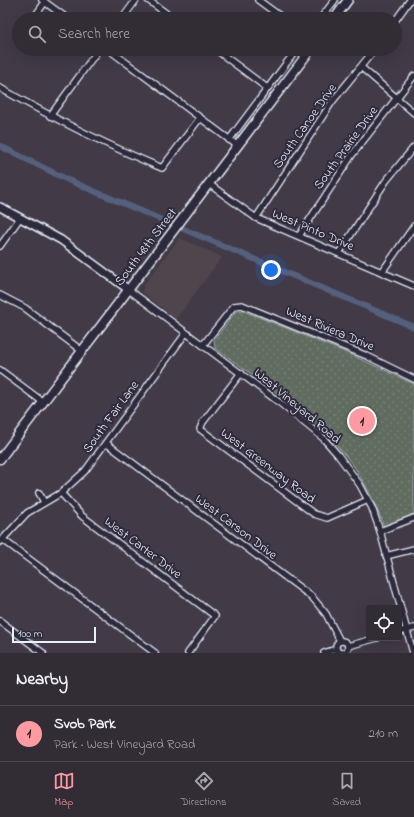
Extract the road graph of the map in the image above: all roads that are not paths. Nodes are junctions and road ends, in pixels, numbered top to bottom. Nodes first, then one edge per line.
1 (136, 0) edge
2 (148, 0) edge
3 (258, 0) edge
4 (335, 0) edge
5 (348, 0) edge
6 (410, 0) edge
7 (44, 1) edge
8 (37, 12) edge
9 (59, 12) edge
10 (127, 12) edge
11 (164, 12) edge
12 (274, 12) edge
13 (326, 12) edge
14 (339, 12) edge
15 (402, 12) edge
16 (94, 56) edge
17 (117, 56) edge
18 (225, 56) edge
19 (292, 56) edge
20 (306, 56) edge
21 (370, 56) edge
22 (362, 68) junction
23 (414, 76) edge
24 (0, 88) edge
25 (268, 88) junction
26 (397, 98) junction
27 (414, 113) edge
28 (50, 116) junction
29 (200, 118) junction
30 (229, 140) junction
31 (238, 146) junction
32 (414, 147) edge
33 (209, 184) junction
34 (0, 207) edge
35 (20, 218) junction
36 (256, 218) junction
37 (414, 226) edge
38 (299, 236) junction
39 (0, 246) edge
40 (339, 253) junction
41 (382, 272) junction
42 (414, 286) edge
43 (129, 290) junction
44 (0, 295) edge
45 (186, 333) junction
46 (203, 345) junction
47 (82, 351) junction
48 (0, 370) edge
49 (241, 373) junction
50 (414, 379) edge
51 (43, 402) junction
52 (106, 443) junction
53 (0, 459) edge
54 (39, 493) dead end
55 (61, 493) junction
56 (368, 500) junction
57 (44, 502) junction
58 (414, 518) edge
59 (380, 531) junction
60 (1, 541) edge
61 (414, 549) edge
62 (386, 556) junction
63 (0, 621) edge
64 (414, 628) edge
65 (407, 630) junction
66 (402, 631) edge
67 (340, 641) junction
68 (366, 641) edge
69 (348, 646) junction
70 (336, 649) junction
71 (43, 653) edge
72 (155, 653) edge
73 (188, 653) edge
74 (324, 653) edge
75 (343, 653) edge
76 (413, 653) edge

1 - 10 street
2 - 11 street
3 - 12 street
4 - 13 street
5 - 14 main road
6 - 15 street
7 - 8 street
7 - 9 street
16 - 28 street
17 - 29 street
18 - 25 street
19 - 25 street
20 - 31 main road, South 48th Street
21 - 22 street, South Canoe Drive
22 - 26 street
22 - 36 street, South Canoe Drive
23 - 26 street, South Prairie Drive
24 - 28 street
25 - 30 street
26 - 27 street
26 - 38 street, South Prairie Drive
28 - 29 street
29 - 30 street
30 - 31 street
31 - 33 main road, South 48th Street
32 - 40 street
33 - 36 street, West Pinto Drive
33 - 43 main road, South 48th Street
34 - 35 street
35 - 39 street
35 - 43 street
36 - 38 street, West Pinto Drive
37 - 41 street
38 - 40 street, West Pinto Drive
40 - 41 street, West Pinto Drive
41 - 42 street, West Pinto Drive
43 - 45 street, West Vineyard Road
43 - 47 main road, South 48th Street
44 - 47 street
45 - 46 street, West Vineyard Road
45 - 52 street, South Fair Lane
46 - 49 street, West Vineyard Road
46 - 50 street, West Riviera Drive
47 - 51 main road, South 48th Street
48 - 51 street
49 - 56 street, West Vineyard Road
49 - 56 street, West Greenway Road
51 - 53 main road, South 48th Street
52 - 55 street, South Fair Lane
52 - 67 street, West Carson Drive
54 - 57 street
55 - 57 street, South Fair Lane
55 - 73 street, West Carter Drive
56 - 59 street, West Vineyard Road
57 - 60 street, South Fair Lane
58 - 59 street
59 - 62 street, West Vineyard Road
60 - 72 street
61 - 62 street
62 - 65 street, West Vineyard Road
63 - 71 street
64 - 65 street
65 - 66 street
65 - 76 street, West Vineyard Road
67 - 69 street
67 - 70 street
68 - 69 street
69 - 75 street
70 - 74 street
70 - 75 street

